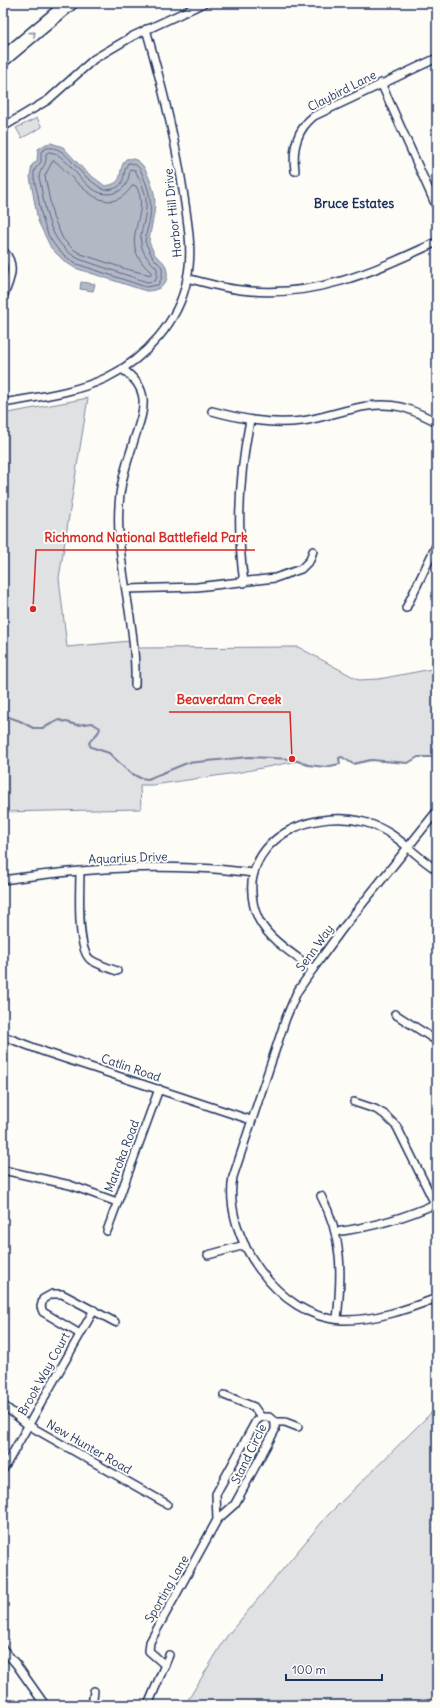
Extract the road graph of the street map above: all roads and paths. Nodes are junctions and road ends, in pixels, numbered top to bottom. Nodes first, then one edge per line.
1 (70, 3) edge
2 (204, 3) edge
3 (146, 29) junction
4 (437, 58) edge
5 (3, 59) edge
6 (381, 83) junction
7 (3, 126) edge
8 (295, 172) dead end
9 (437, 208) edge
10 (437, 242) edge
11 (3, 251) edge
12 (188, 278) junction
13 (3, 297) edge
14 (122, 369) junction
15 (3, 403) edge
16 (212, 411) dead end
17 (250, 420) junction
18 (437, 422) edge
19 (437, 544) edge
20 (313, 551) dead end
21 (244, 583) junction
22 (126, 589) junction
23 (406, 608) dead end
24 (135, 685) dead end
25 (437, 811) edge
26 (408, 847) junction
27 (437, 870) edge
28 (80, 871) junction
29 (254, 873) junction
30 (3, 880) edge
31 (313, 969) junction
32 (117, 972) dead end
33 (395, 1014) dead end
34 (3, 1036) edge
35 (437, 1041) edge
36 (159, 1089) junction
37 (354, 1102) dead end
38 (252, 1120) junction
39 (3, 1170) edge
40 (321, 1196) dead end
41 (117, 1202) junction
42 (436, 1203) edge
43 (107, 1231) dead end
44 (336, 1232) junction
45 (245, 1244) junction
46 (208, 1255) dead end
47 (437, 1298) edge
48 (94, 1310) junction
49 (337, 1319) junction
50 (115, 1322) dead end
51 (80, 1334) junction
52 (224, 1395) dead end
53 (3, 1405) edge
54 (261, 1417) junction
55 (275, 1422) junction
56 (28, 1425) junction
57 (298, 1427) dead end
58 (3, 1470) edge
59 (167, 1504) dead end
60 (217, 1520) junction
61 (3, 1649) edge
62 (169, 1655) dead end
63 (165, 1665) junction
64 (94, 1692) dead end
65 (45, 1705) edge
66 (92, 1705) edge
67 (148, 1705) edge

5 -> 1 highway
2 - 3 street
3 - 7 street
3 - 12 street, Harbor Hill Drive
4 - 6 street, Claybird Lane
6 - 8 street, Claybird Lane
6 - 9 street
10 - 12 street
11 - 13 street
12 - 14 street, Harbor Hill Drive
14 - 15 street, Harbor Hill Drive
14 - 22 street
16 - 17 street
17 - 18 street
17 - 21 street
19 - 23 street
20 - 21 street
21 - 22 street
22 - 24 street
25 - 26 street, Senn Way
26 - 27 street
26 - 29 street
26 - 31 street, Senn Way
28 - 29 street, Aquarius Drive
28 - 30 street, Aquarius Drive
28 - 32 street
29 - 31 street
31 - 38 street, Senn Way
33 - 35 street
34 - 36 street, Catlin Road
36 - 38 street, Catlin Road
36 - 41 street, Matroka Road
37 - 42 street
38 - 45 street, Senn Way
39 - 41 street
40 - 44 street
41 - 43 street, Matroka Road
42 - 44 street
44 - 49 street
45 - 46 street
45 - 49 street, Senn Way
47 - 49 street, Senn Way
48 - 50 street, Brook Way Court
48 - 51 street, Brook Way Court
48 - 51 street, Brook Way Court
51 - 56 street, Brook Way Court
52 - 54 street
53 - 56 street, New Hunter Road
54 - 55 street, Stand Circle
54 - 60 street, Stand Circle
55 - 57 street
55 - 60 street, Stand Circle
56 - 58 street, Brook Way Court
56 - 59 street, New Hunter Road
60 - 63 street, Sporting Lane
61 - 65 street
62 - 63 street
63 - 67 street
64 - 66 street

